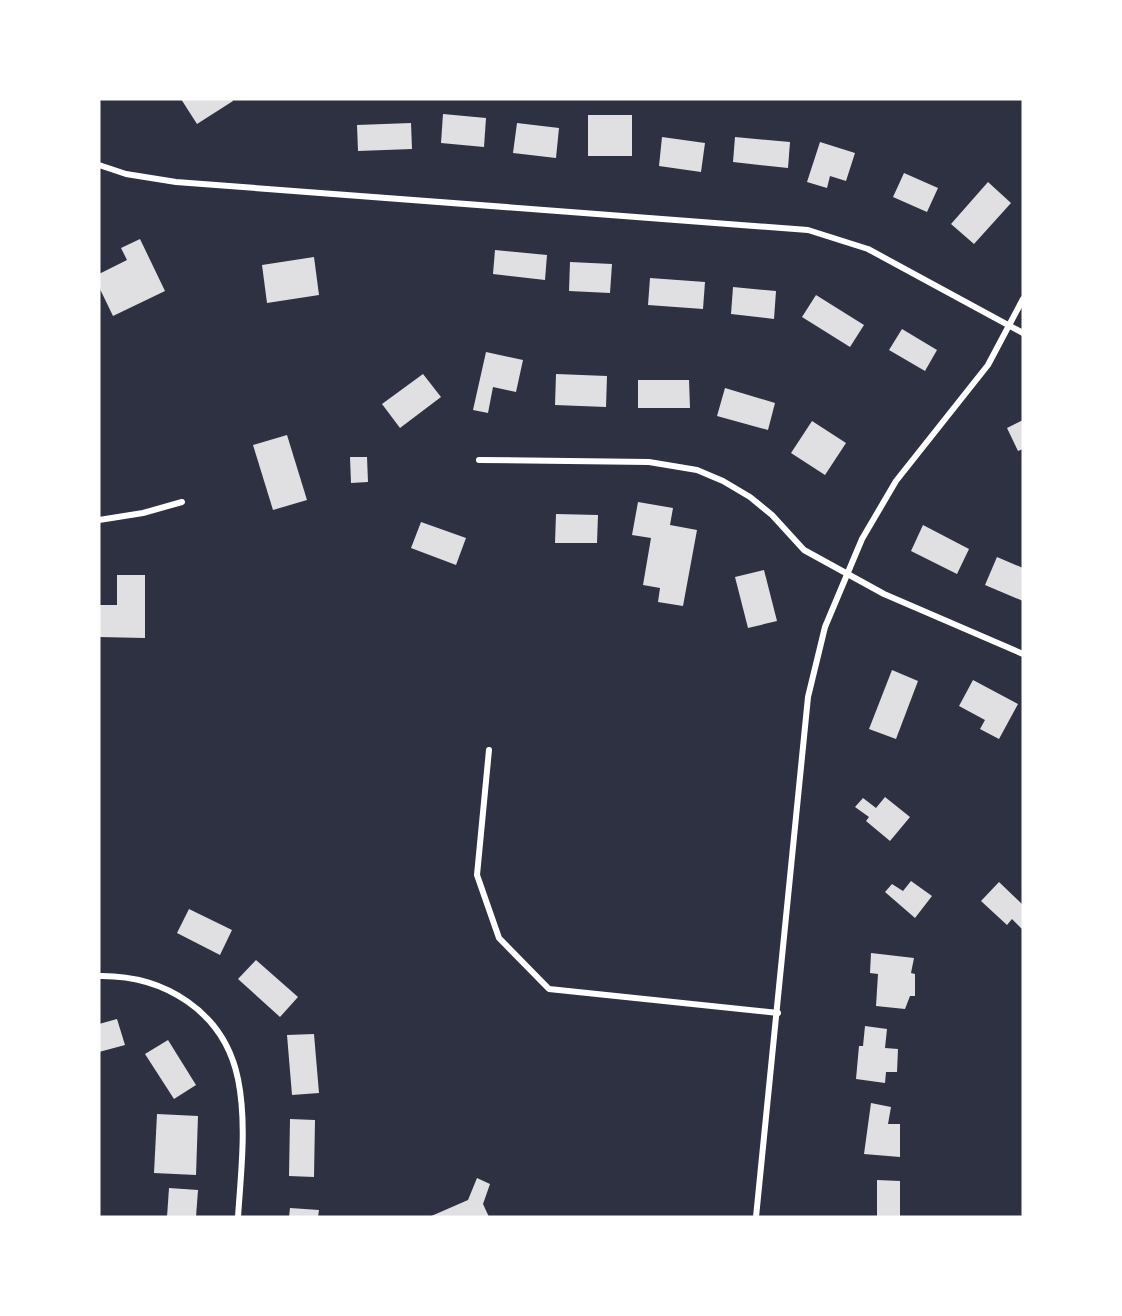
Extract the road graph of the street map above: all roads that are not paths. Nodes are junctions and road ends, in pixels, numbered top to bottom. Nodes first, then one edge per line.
1 (99, 165) edge
2 (1023, 299) edge
3 (1009, 326) junction
4 (1023, 333) edge
5 (479, 460) dead end
6 (182, 501) dead end
7 (99, 520) edge
8 (847, 573) junction
9 (1023, 654) edge
10 (489, 750) dead end
11 (99, 976) edge
12 (778, 1013) junction
13 (238, 1217) edge
14 (756, 1217) edge

1 - 3 street
2 - 3 street
3 - 4 street
3 - 8 street
5 - 8 street
6 - 7 street
8 - 9 street
8 - 12 street
10 - 12 street
11 - 13 street
12 - 14 street

